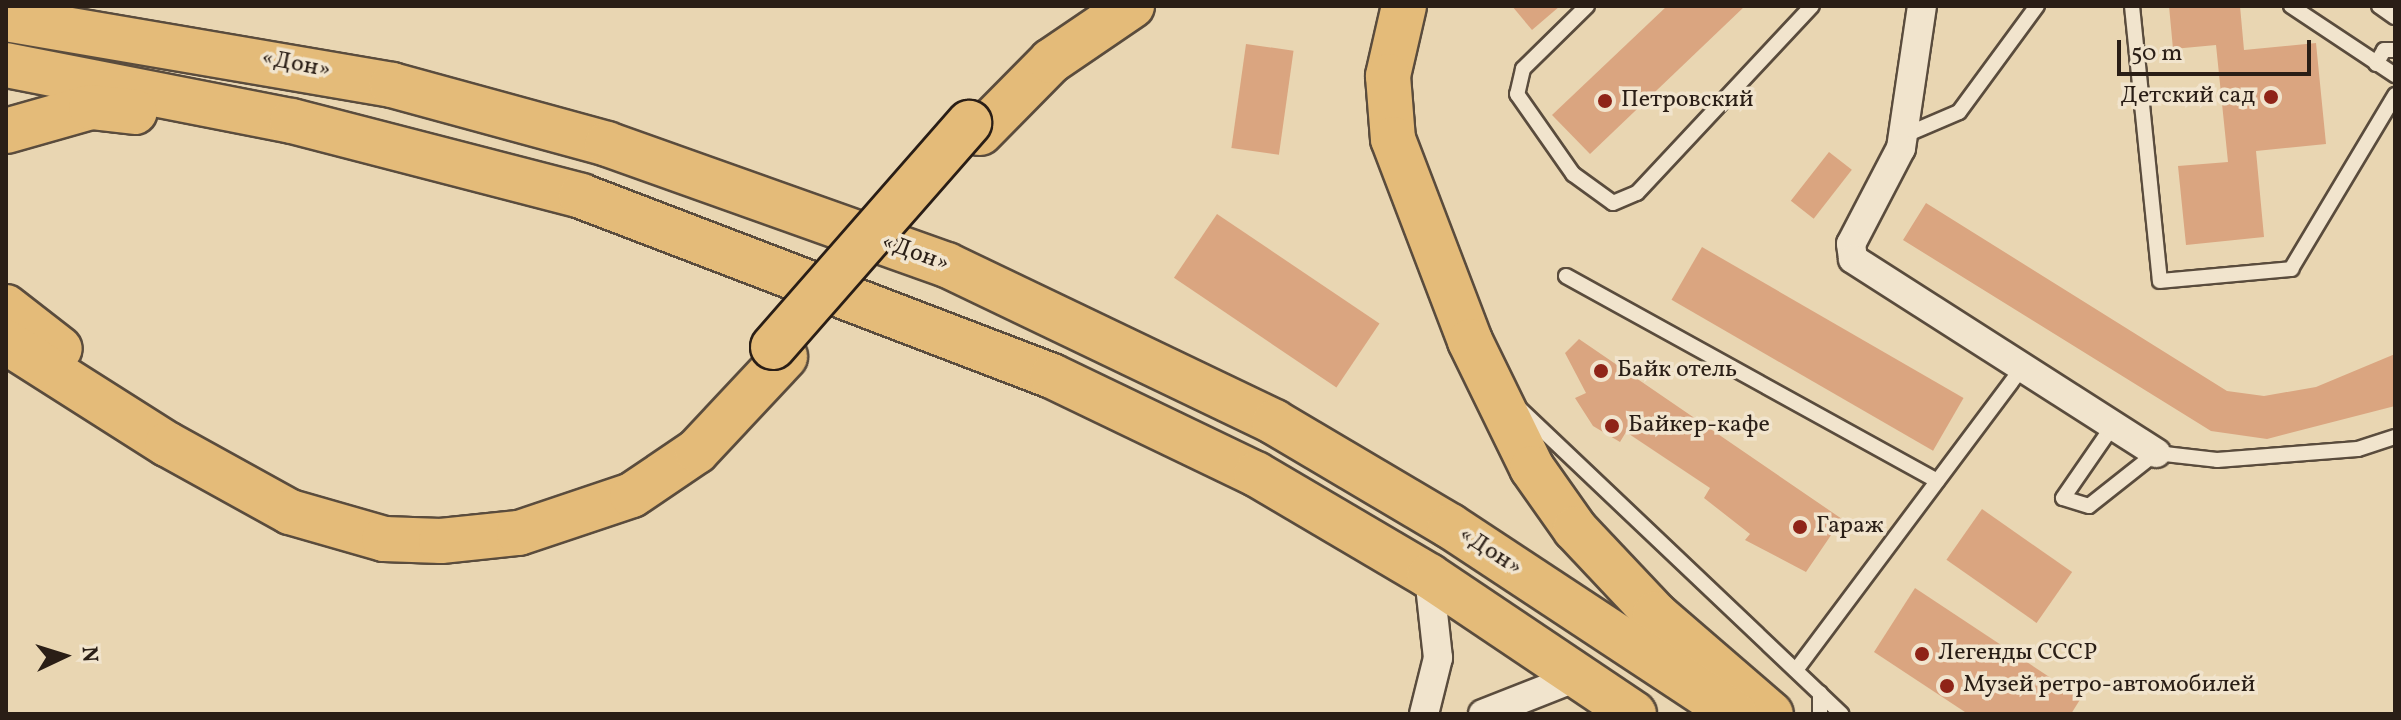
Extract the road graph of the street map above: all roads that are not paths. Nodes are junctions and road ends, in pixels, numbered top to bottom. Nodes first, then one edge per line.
1 (1097, 6) edge
2 (1132, 6) edge
3 (1404, 6) edge
4 (1587, 6) edge
5 (1812, 6) edge
6 (1922, 6) edge
7 (2037, 6) edge
8 (2132, 6) edge
9 (2291, 6) edge
10 (2379, 6) edge
11 (2395, 17) edge
12 (6, 19) edge
13 (2395, 50) edge
14 (2376, 64) junction
15 (6, 65) edge
16 (2395, 75) edge
17 (2395, 95) edge
18 (292, 121) junction
19 (975, 128) junction
20 (6, 131) edge
21 (1903, 136) junction
22 (1566, 276) dead end
23 (6, 307) edge
24 (6, 342) edge
25 (779, 352) junction
26 (2022, 368) junction
27 (1492, 389) junction
28 (2395, 437) edge
29 (2156, 453) junction
30 (1937, 481) junction
31 (1429, 576) junction
32 (1796, 670) junction
33 (1582, 675) junction
34 (1820, 693) junction
35 (1424, 714) edge
36 (1483, 714) edge
37 (1634, 714) edge
38 (1735, 714) edge
39 (1771, 714) edge
40 (1820, 714) edge
41 (1842, 714) edge

1 - 19 highway
2 - 19 highway
3 - 27 highway
4 - 5 lane
6 - 21 street
7 - 21 lane
8 - 17 lane
9 - 14 lane
10 - 11 lane
12 - 38 highway, «Дон»
13 - 14 lane
14 - 16 lane
15 - 18 highway
18 - 20 highway
18 - 31 highway
19 - 25 highway
21 - 26 street
22 - 30 lane
23 - 25 highway
24 - 25 highway
26 - 29 street
26 - 30 lane
27 - 32 lane
27 - 39 highway
28 - 29 lane
29 - 29 lane
30 - 32 lane
31 - 33 highway
31 - 35 street
32 - 34 lane
33 - 36 street
33 - 37 highway
34 - 40 lane
34 - 41 lane

